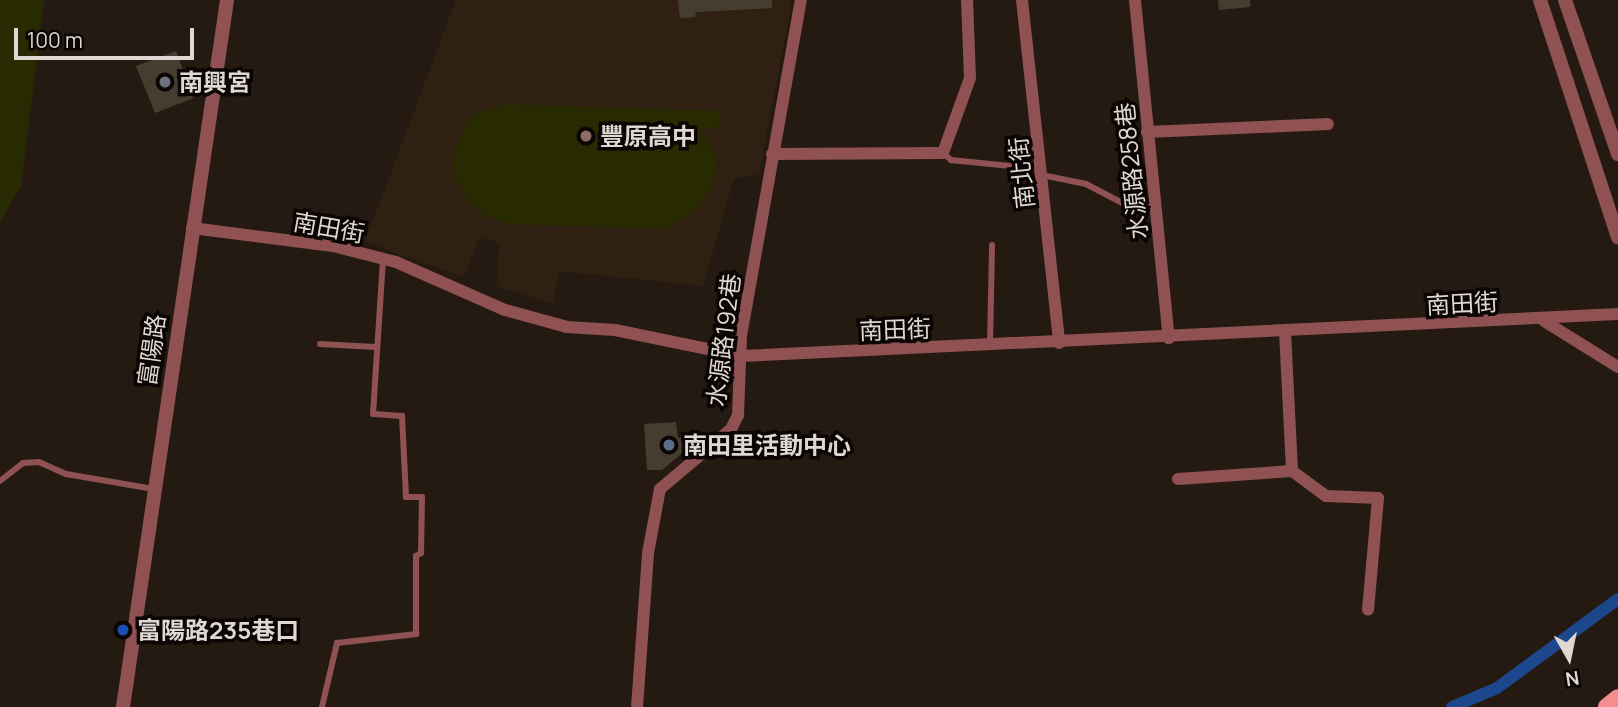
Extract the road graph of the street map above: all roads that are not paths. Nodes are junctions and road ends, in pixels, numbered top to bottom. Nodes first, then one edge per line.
1 (227, 0) edge
2 (801, 0) edge
3 (967, 0) edge
4 (1023, 0) edge
5 (1135, 0) edge
6 (1541, 0) edge
7 (1565, 0) edge
8 (1328, 124) dead end
9 (1147, 132) junction
10 (943, 153) junction
11 (772, 154) junction
12 (1618, 154) edge
13 (1042, 172) junction
14 (1155, 206) junction
15 (192, 228) junction
16 (1618, 237) edge
17 (992, 245) dead end
18 (383, 259) junction
19 (1618, 314) edge
20 (1544, 321) junction
21 (1285, 332) junction
22 (1169, 338) junction
23 (1059, 343) junction
24 (320, 344) dead end
25 (990, 346) junction
26 (376, 347) junction
27 (742, 356) junction
28 (1618, 367) edge
29 (1292, 471) junction
30 (1178, 480) dead end
31 (0, 481) edge
32 (156, 490) junction
33 (1368, 610) dead end
34 (1618, 698) edge
35 (123, 707) edge
36 (322, 707) edge
37 (636, 707) edge
38 (1606, 707) edge

1 - 15 street, 富陽路
2 - 11 street, 水源路192巷
3 - 10 street
4 - 13 street, 南北街
5 - 9 street, 水源路258巷
6 - 16 street
7 - 12 street
8 - 9 street
9 - 14 street, 水源路258巷
10 - 11 street
10 - 13 lane
11 - 27 street, 水源路192巷
13 - 14 lane
13 - 23 street, 南北街
14 - 22 street, 水源路258巷
15 - 18 street, 南田街
15 - 32 street, 富陽路
17 - 25 lane
18 - 26 lane
18 - 27 street, 南田街
19 - 20 street, 南田街
20 - 21 street, 南田街
20 - 28 street
21 - 22 street, 南田街
21 - 29 street
22 - 23 street, 南田街
23 - 25 street, 南田街
24 - 26 lane
25 - 27 street, 南田街
26 - 36 lane
27 - 37 street, 水源路192巷
29 - 30 street
29 - 33 street
31 - 32 lane
32 - 35 street, 富陽路
34 - 38 main road

